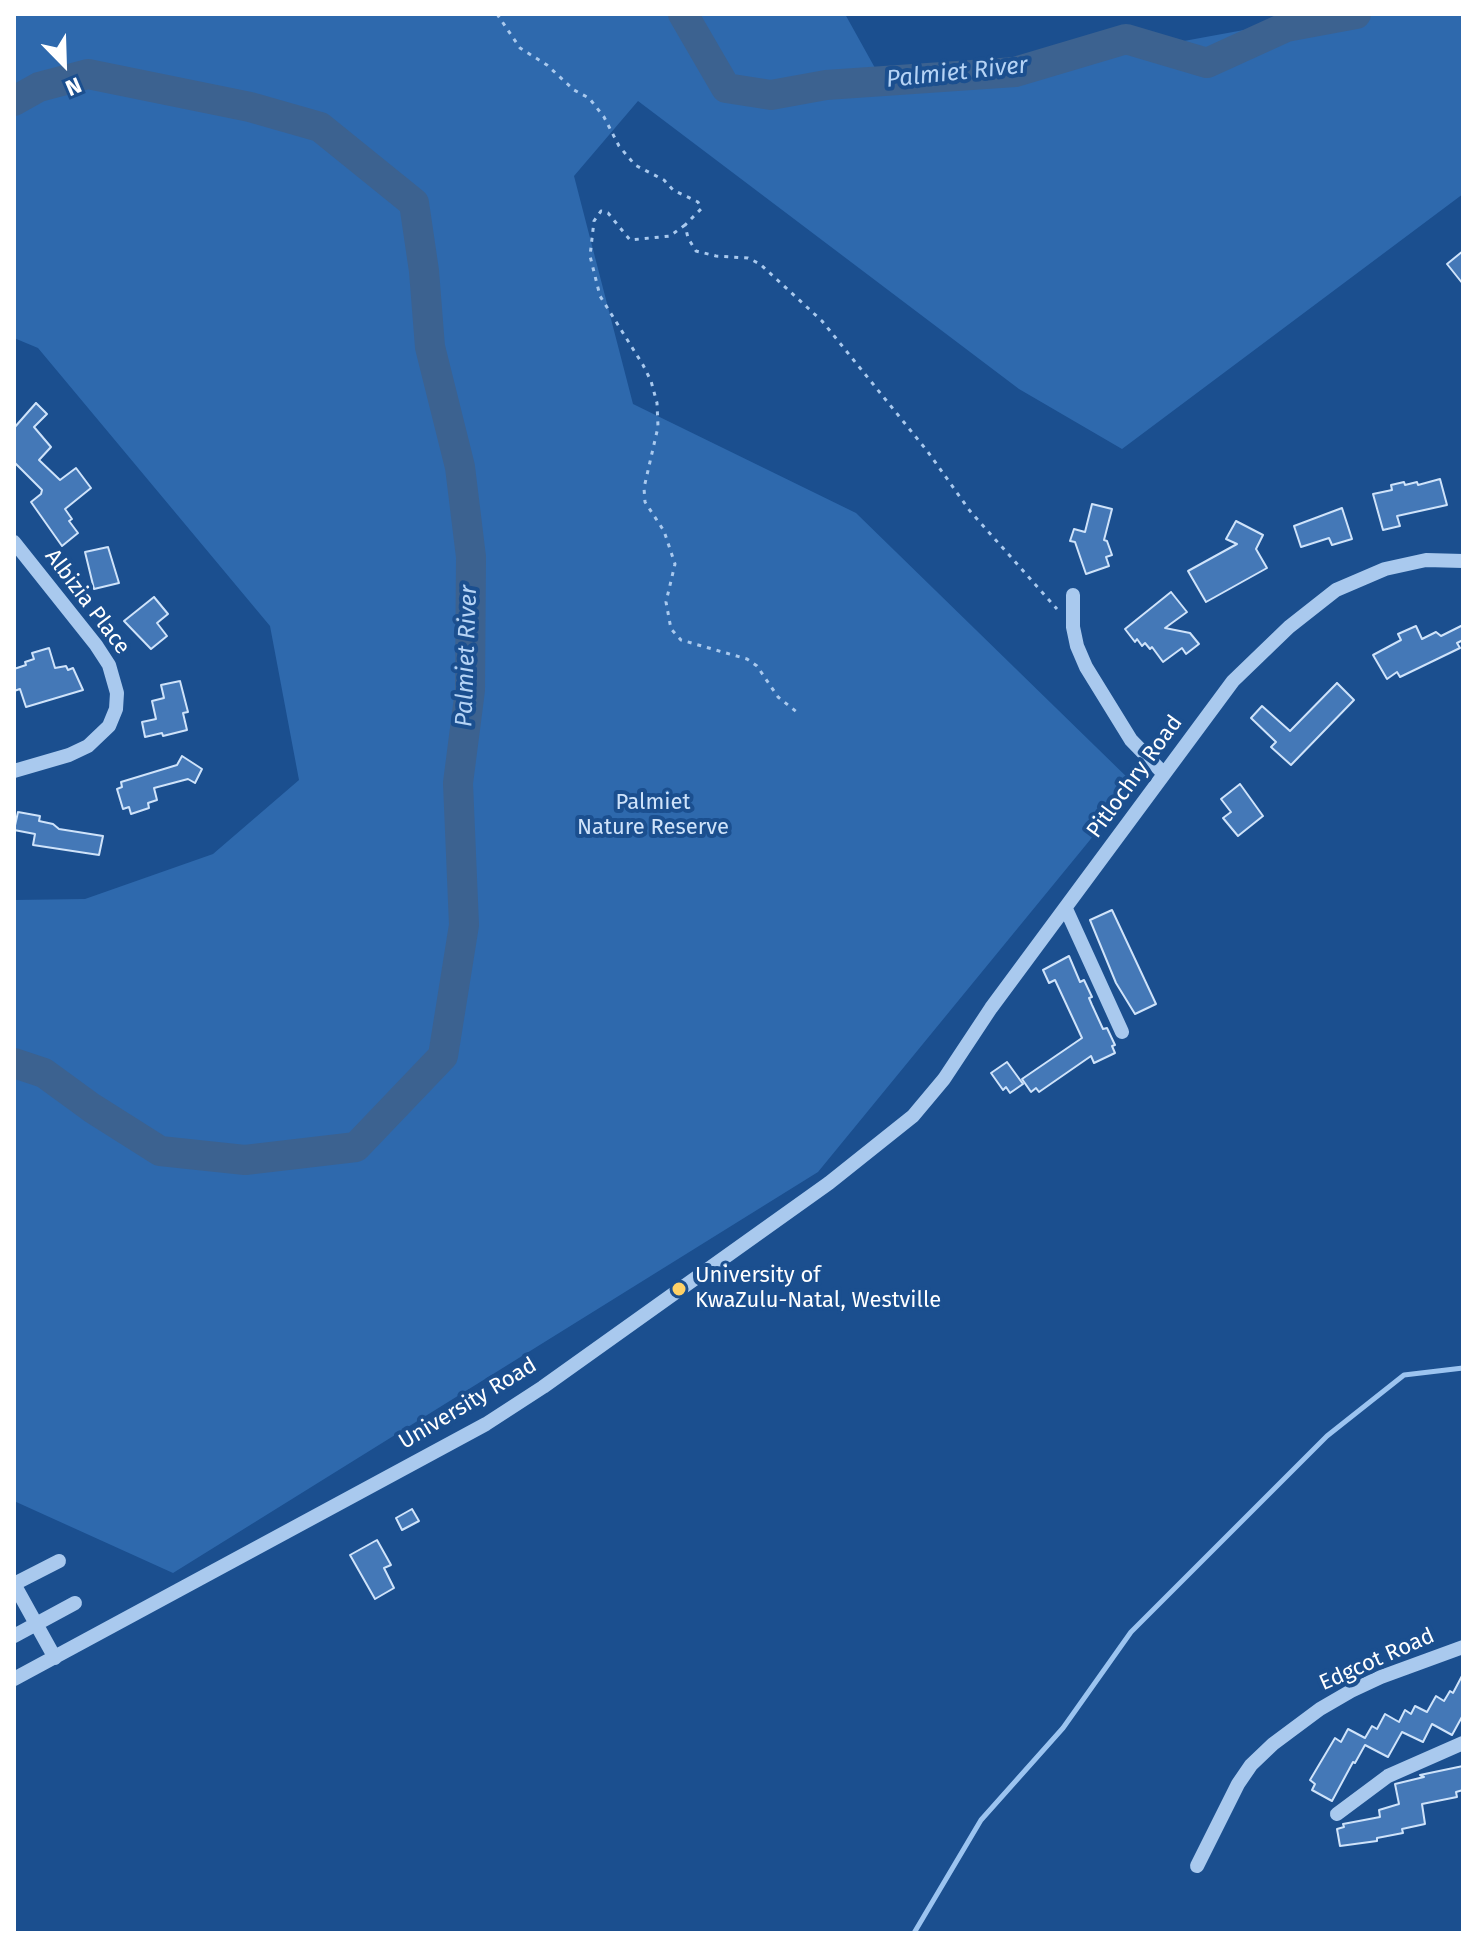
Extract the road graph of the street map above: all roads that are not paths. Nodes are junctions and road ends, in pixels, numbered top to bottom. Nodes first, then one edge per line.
1 (14, 542) edge
2 (1463, 561) edge
3 (1073, 595) dead end
4 (14, 771) edge
5 (1164, 774) junction
6 (1066, 909) junction
7 (1122, 1032) dead end
8 (913, 1116) joint
9 (59, 1561) dead end
10 (14, 1584) edge
11 (75, 1603) dead end
12 (36, 1624) junction
13 (14, 1636) edge
14 (1463, 1647) edge
15 (55, 1658) junction
16 (14, 1679) edge
17 (1463, 1743) edge
18 (1337, 1814) dead end
19 (1197, 1866) dead end

1 - 4 street, Albizia Place
2 - 5 street, Pitlochry Road
3 - 5 street
5 - 6 street, Pitlochry Road
6 - 7 street
6 - 8 street, Pitlochry Road
8 - 15 street, University Road
9 - 10 street
10 - 12 street
11 - 12 street
12 - 13 street
12 - 15 street
14 - 19 street, Edgcot Road
15 - 16 street, University Road
17 - 18 street

